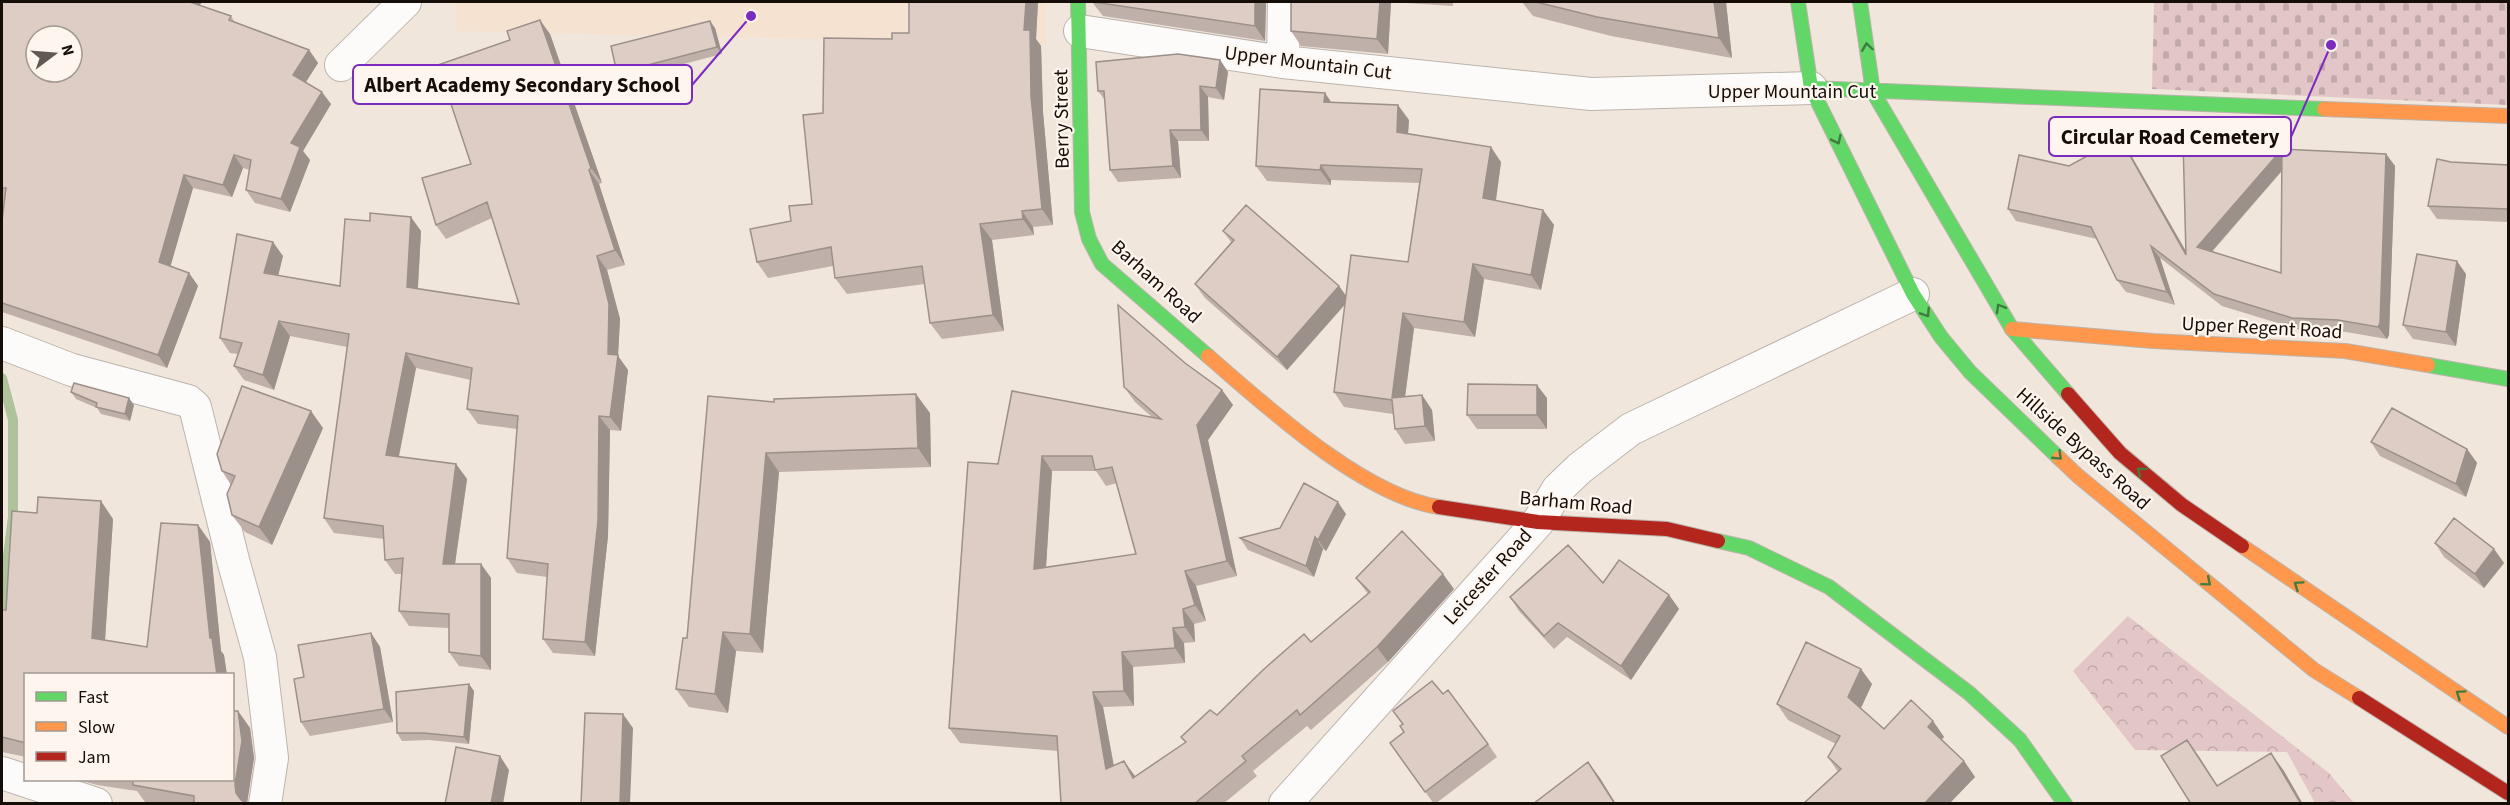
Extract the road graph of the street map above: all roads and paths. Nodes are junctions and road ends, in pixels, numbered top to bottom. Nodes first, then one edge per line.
1 (405, 2) edge
2 (1284, 2) edge
3 (1798, 2) edge
4 (1860, 2) edge
5 (1079, 16) edge
6 (1283, 62) junction
7 (341, 65) dead end
8 (1811, 88) junction
9 (1873, 92) junction
10 (2508, 116) edge
11 (1086, 235) joint
12 (1913, 294) junction
13 (2012, 329) junction
14 (2, 343) edge
15 (2508, 379) edge
16 (1538, 522) junction
17 (2508, 727) edge
18 (2, 773) edge
19 (24, 780) edge
20 (26, 781) edge
21 (2508, 793) edge
22 (96, 804) edge
23 (265, 804) edge
24 (1285, 804) edge
25 (2065, 804) edge

1 - 7 street
2 - 6 street
3 - 8 street, Hillside Bypass Road
9 -> 4 street, Hillside Bypass Road
5 - 6 street, Upper Mountain Cut
5 - 11 street, Berry Street
6 - 8 street, Upper Mountain Cut
8 - 9 street, Upper Mountain Cut
8 -> 12 street, Hillside Bypass Road
9 - 10 street, Upper Mountain Cut
13 -> 9 street, Hillside Bypass Road
11 - 16 street, Barham Road
12 - 16 street, Leicester Road
12 -> 21 street, Hillside Bypass Road
13 - 15 street, Upper Regent Road
17 -> 13 street, Hillside Bypass Road
14 - 23 street
16 - 24 street, Leicester Road
16 - 25 street, Barham Road
18 - 19 street
20 - 22 street

